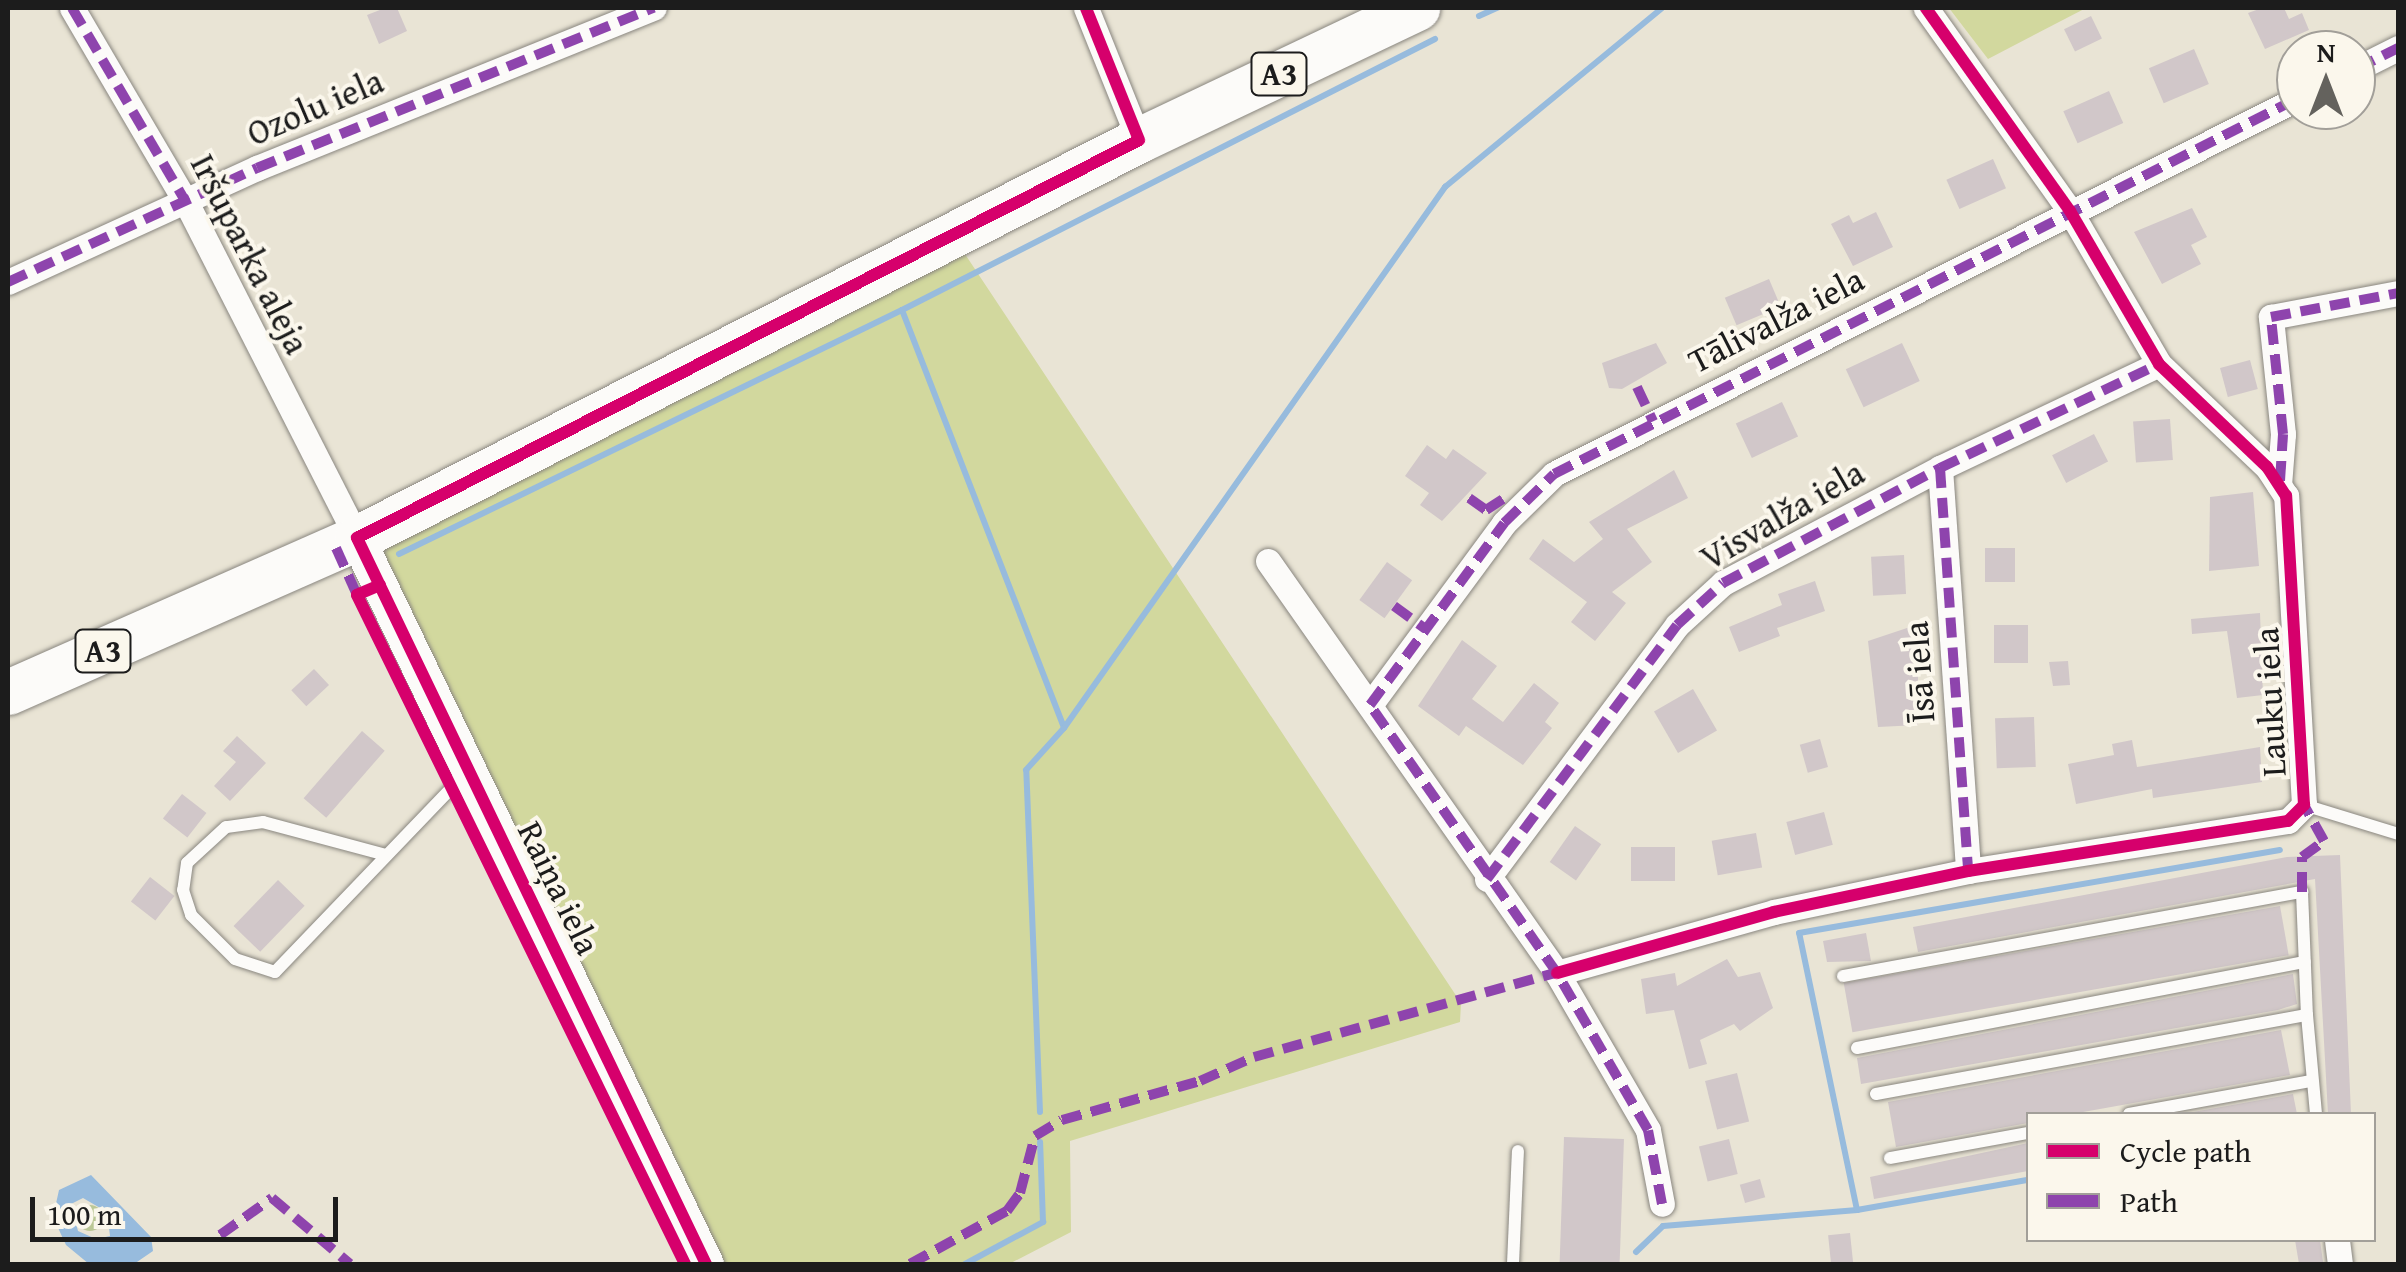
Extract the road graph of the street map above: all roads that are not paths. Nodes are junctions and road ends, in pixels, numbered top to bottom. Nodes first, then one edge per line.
1 (72, 8) edge
2 (654, 8) edge
3 (1086, 8) edge
4 (1417, 8) edge
5 (1926, 8) edge
6 (2276, 109) edge
7 (1140, 140) junction
8 (186, 202) junction
9 (2070, 211) junction
10 (8, 282) edge
11 (2398, 293) edge
12 (2159, 364) junction
13 (1940, 468) junction
14 (2280, 485) junction
15 (357, 538) junction
16 (1268, 561) dead end
17 (8, 692) edge
18 (1370, 705) junction
19 (469, 770) junction
20 (2304, 805) junction
21 (2398, 834) edge
22 (386, 854) junction
23 (1968, 871) junction
24 (1487, 879) junction
25 (2306, 962) junction
26 (1556, 973) junction
27 (1843, 976) dead end
28 (2307, 1015) junction
29 (1856, 1048) dead end
30 (2310, 1082) junction
31 (1876, 1094) dead end
32 (2140, 1112) edge
33 (2316, 1112) edge
34 (2026, 1133) edge
35 (1518, 1151) dead end
36 (1890, 1158) dead end
37 (1662, 1204) dead end
38 (706, 1264) edge
39 (1513, 1264) edge

1 - 8 street, Iršuparka aleja
2 - 8 street, Ozolu iela
3 - 7 street
4 - 7 highway, A3
5 - 9 street
6 - 9 street, Tālivalža iela
7 - 15 highway, A3
8 - 10 street, Ozolu iela
8 - 15 street, Iršuparka aleja
9 - 12 street
9 - 18 street, Tālivalža iela
11 - 14 street, Lauku iela
12 - 13 street, Visvalža iela
12 - 14 street
13 - 23 street, Īsā iela
13 - 24 street, Visvalža iela
14 - 20 street, Lauku iela
15 - 17 highway, A3
15 - 19 street, Raiņa iela
16 - 18 street
18 - 24 street
19 - 22 lane
19 - 38 street, Raiņa iela
20 - 21 lane
20 - 23 street, Lauku iela
22 - 22 lane
23 - 26 street, Lauku iela
24 - 26 street
25 - 27 lane
25 - 28 lane
25 - 29 lane
26 - 37 street
28 - 30 lane
28 - 31 lane
30 - 32 lane
30 - 33 lane
34 - 36 lane
35 - 39 lane

